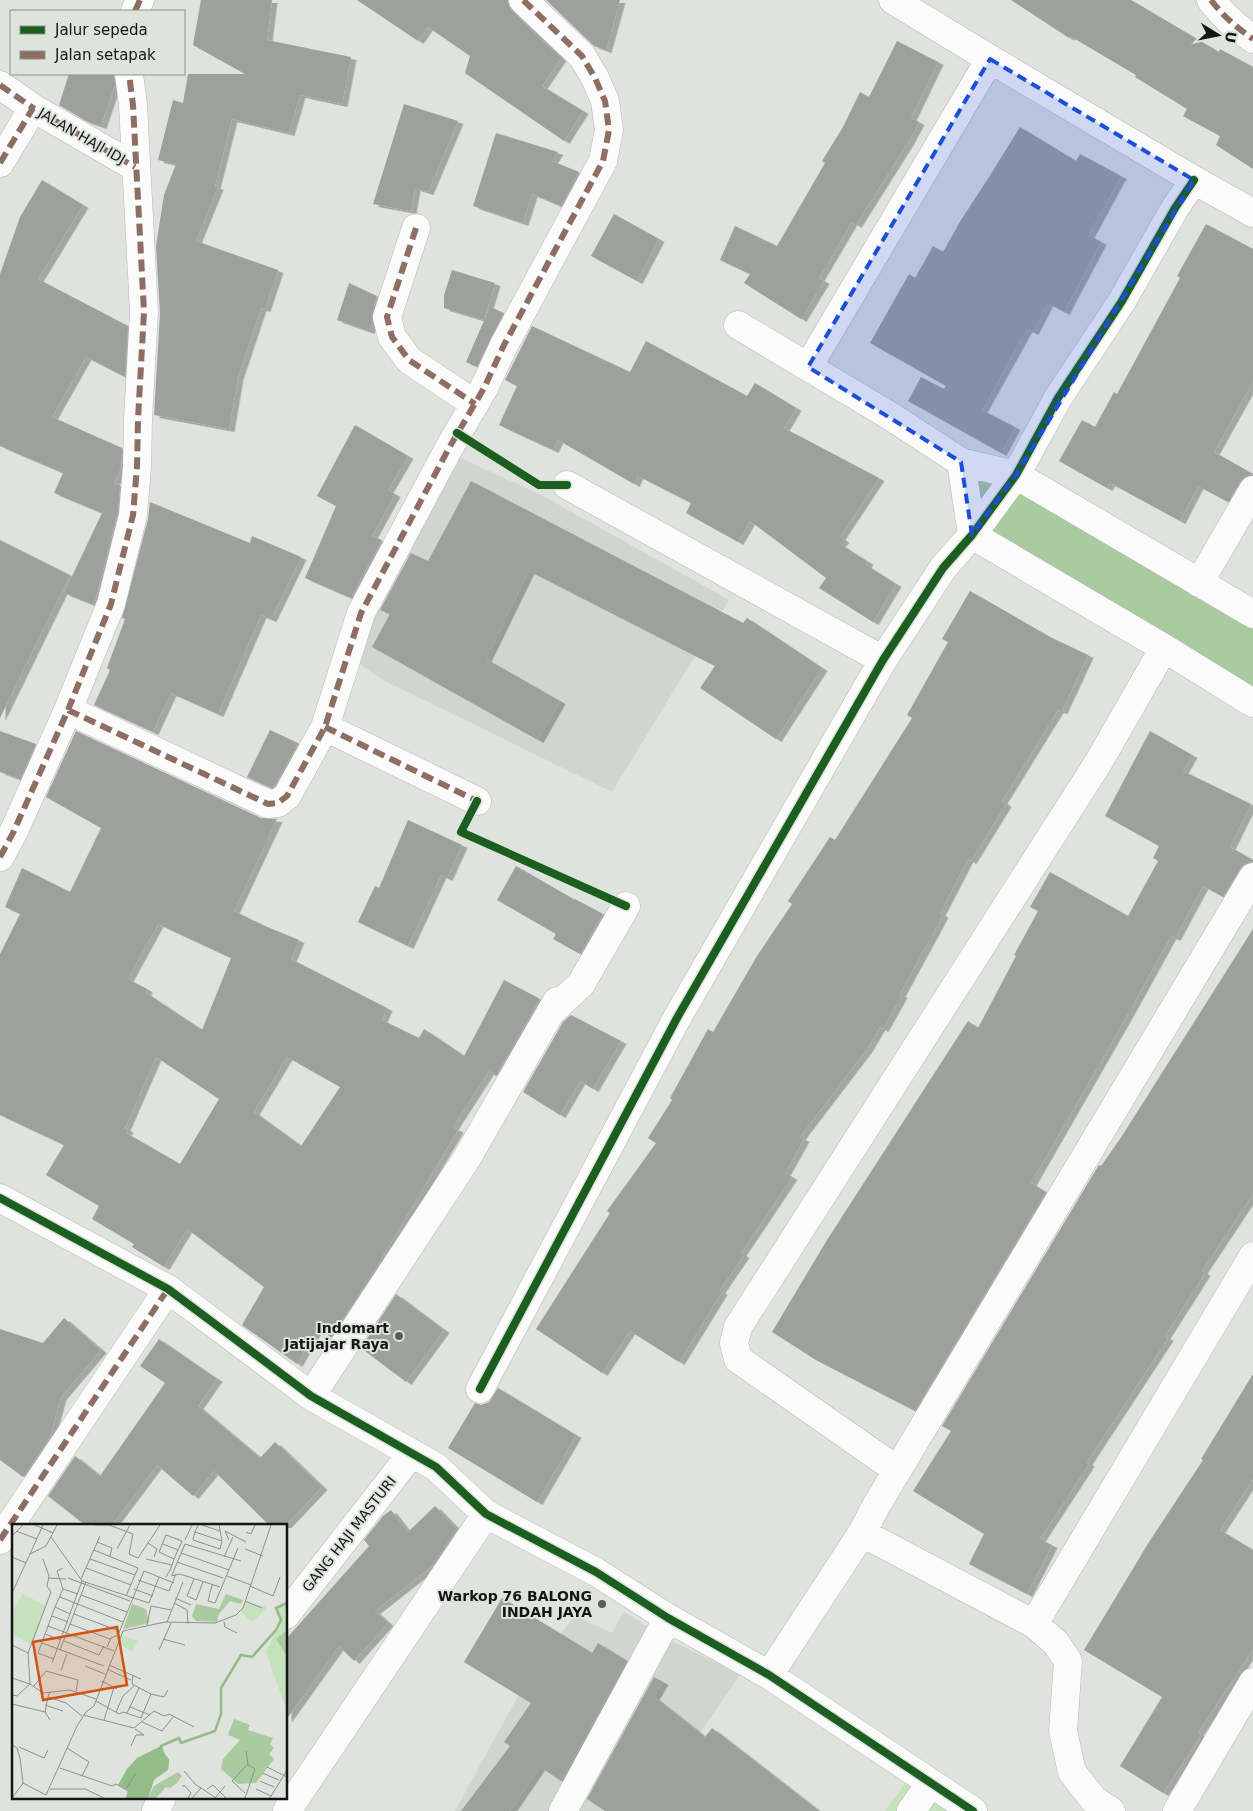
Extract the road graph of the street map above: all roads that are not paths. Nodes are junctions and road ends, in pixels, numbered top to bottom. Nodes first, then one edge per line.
1 (523, 0) edge
2 (893, 0) edge
3 (1211, 0) edge
4 (1253, 39) edge
5 (990, 59) junction
6 (129, 75) edge
7 (0, 85) edge
8 (33, 108) junction
9 (0, 163) edge
10 (135, 167) junction
11 (1194, 180) junction
12 (1253, 213) edge
13 (416, 228) dead end
14 (738, 325) dead end
15 (808, 367) junction
16 (475, 404) junction
17 (961, 462) junction
18 (1016, 474) junction
19 (567, 485) dead end
20 (1253, 490) edge
21 (972, 535) junction
22 (1199, 582) junction
23 (1253, 614) edge
24 (1164, 648) junction
25 (883, 660) junction
26 (1253, 703) edge
27 (68, 710) junction
28 (325, 727) junction
29 (477, 802) dead end
30 (0, 857) edge
31 (1253, 877) edge
32 (626, 906) dead end
33 (0, 1198) edge
34 (1253, 1256) edge
35 (168, 1289) junction
36 (480, 1390) dead end
37 (311, 1396) junction
38 (412, 1452) junction
39 (897, 1470) junction
40 (486, 1514) junction
41 (862, 1533) junction
42 (0, 1540) edge
43 (288, 1612) edge
44 (668, 1618) junction
45 (1034, 1624) junction
46 (769, 1675) junction
47 (1253, 1682) edge
48 (931, 1783) junction
49 (162, 1798) edge
50 (156, 1811) edge
51 (287, 1811) edge
52 (563, 1811) edge
53 (911, 1811) edge
54 (973, 1811) edge
55 (1111, 1811) edge
56 (1177, 1811) edge

1 - 16 street
2 - 5 street
3 - 4 street
5 - 11 street
5 - 15 street
6 - 10 street
7 - 8 street
8 - 9 street, JALAN HAJI IDJ
8 - 10 street, JALAN HAJI IDJ
10 - 27 street
11 - 12 street
11 - 18 street
13 - 16 street
14 - 15 street
15 - 17 street
16 - 28 street
17 - 18 street
17 - 21 street
18 - 21 street
18 - 22 street
19 - 25 street
20 - 22 street
21 - 24 street
21 - 25 street
22 - 23 street
24 - 26 street
24 - 39 street
25 - 36 street
27 - 28 street
27 - 30 street
28 - 29 street
31 - 39 street
32 - 37 street
33 - 35 street
34 - 45 street
35 - 37 street
35 - 42 street
37 - 38 street
38 - 40 street
38 - 43 street, GANG HAJI MASTURI
39 - 41 street
40 - 44 street
40 - 51 street
41 - 45 street
41 - 46 street
44 - 46 street
44 - 52 street
45 - 55 street
46 - 48 street
47 - 56 street
48 - 53 street
48 - 54 street
49 - 50 street

